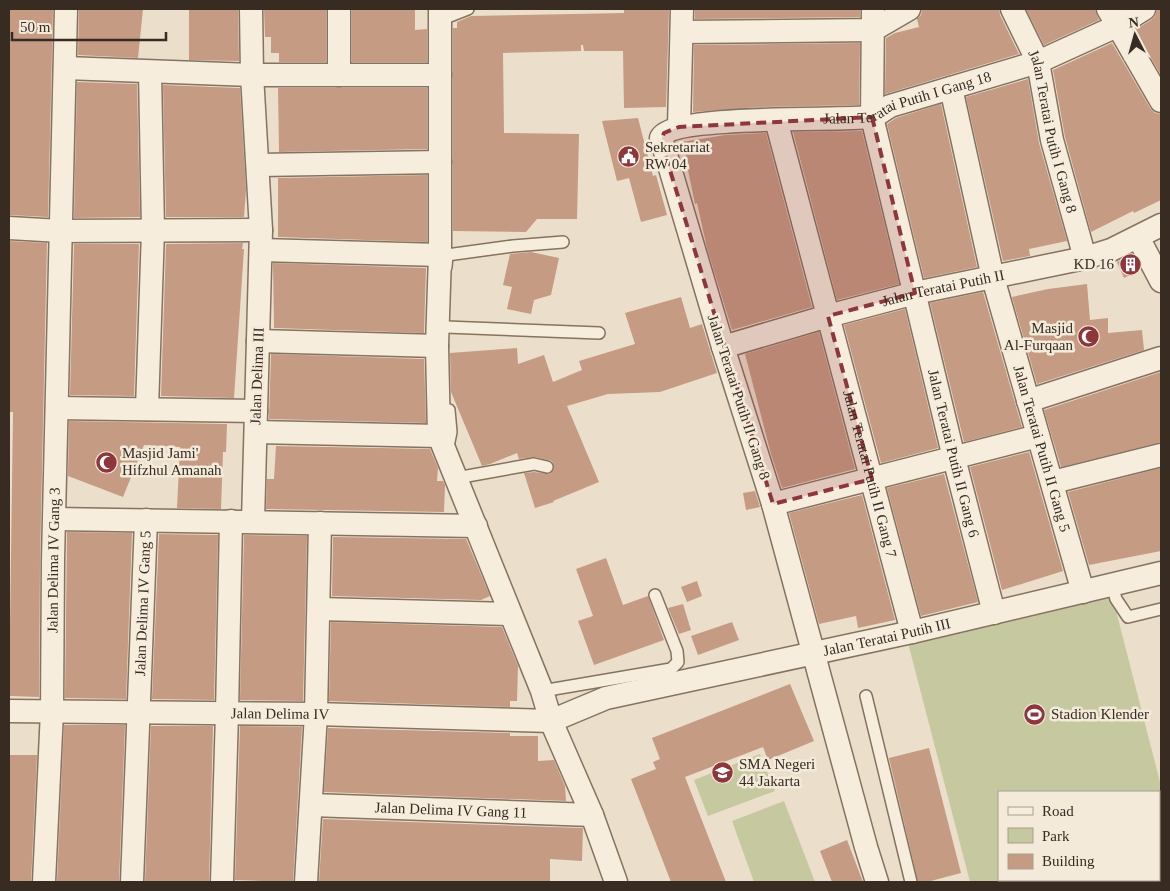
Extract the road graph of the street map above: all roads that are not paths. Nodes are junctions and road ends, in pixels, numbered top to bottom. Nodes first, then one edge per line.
1 (66, 9) edge
2 (251, 9) edge
3 (339, 9) edge
4 (468, 9) edge
5 (682, 9) edge
6 (909, 9) edge
7 (1012, 9) edge
8 (1144, 9) edge
9 (440, 14) edge
10 (1112, 17) edge
11 (873, 19) edge
12 (682, 32) junction
13 (1038, 62) junction
14 (64, 68) junction
15 (150, 72) junction
16 (339, 74) junction
17 (440, 74) junction
18 (252, 75) junction
19 (952, 88) junction
20 (1161, 101) edge
21 (872, 117) junction
22 (776, 120) junction
23 (680, 127) junction
24 (661, 141) joint
25 (440, 162) junction
26 (259, 165) junction
27 (1161, 225) edge
28 (9, 228) edge
29 (153, 230) junction
30 (61, 231) junction
31 (1138, 237) junction
32 (261, 240) junction
33 (563, 242) dead end
34 (440, 255) junction
35 (1085, 258) junction
36 (993, 278) junction
37 (1161, 281) edge
38 (915, 293) junction
39 (828, 316) junction
40 (599, 333) dead end
41 (442, 336) junction
42 (258, 341) junction
43 (722, 347) junction
44 (1161, 358) edge
45 (1028, 401) junction
46 (57, 408) junction
47 (147, 409) junction
48 (256, 422) junction
49 (1038, 436) junction
50 (441, 440) junction
51 (1161, 455) edge
52 (954, 458) junction
53 (547, 467) dead end
54 (456, 478) junction
55 (872, 479) junction
56 (1053, 482) junction
57 (773, 504) junction
58 (55, 519) junction
59 (146, 520) junction
60 (231, 522) junction
61 (254, 522) junction
62 (320, 523) junction
63 (476, 526) junction
64 (1161, 573) edge
65 (1112, 585) junction
66 (1083, 592) junction
67 (655, 595) dead end
68 (319, 609) junction
69 (1161, 609) edge
70 (994, 613) junction
71 (510, 614) junction
72 (912, 632) junction
73 (814, 654) junction
74 (542, 691) junction
75 (866, 696) dead end
76 (9, 711) edge
77 (52, 711) junction
78 (139, 712) junction
79 (227, 713) junction
80 (316, 714) junction
81 (551, 720) junction
82 (311, 805) junction
83 (592, 815) junction
84 (44, 882) edge
85 (132, 882) edge
86 (222, 882) edge
87 (306, 882) edge
88 (616, 882) edge
89 (877, 882) edge
90 (911, 882) edge

1 - 14 street, Jalan Delima IV Gang 3
2 - 18 street, Jalan Delima III
3 - 16 street
4 - 9 lane
5 - 12 street
6 - 11 street
7 - 13 street, Jalan Teratai Putih I Gang 8
8 - 10 street, Jalan Teratai Putih I Gang 18
9 - 17 street
10 - 13 street, Jalan Teratai Putih I Gang 18
10 - 20 street
11 - 12 street
11 - 21 street, Jalan Teratai Putih II Gang 6
12 - 23 street
13 - 19 street, Jalan Teratai Putih I Gang 18
13 - 35 street, Jalan Teratai Putih I Gang 8
14 - 15 street
14 - 30 street, Jalan Delima IV Gang 3
15 - 18 street
15 - 29 street
16 - 17 street
16 - 18 street
17 - 25 street
18 - 26 street, Jalan Delima III
19 - 21 street, Jalan Teratai Putih I Gang 18
19 - 36 street, Jalan Teratai Putih II Gang 5
21 - 22 street, Jalan Teratai Putih I Gang 18
21 - 38 street, Jalan Teratai Putih II Gang 6
22 - 23 street, Jalan Teratai Putih I Gang 18
22 - 39 street, Jalan Teratai Putih II Gang 7
23 - 24 street, Jalan Teratai Putih I Gang 18
24 - 43 street, Jalan Teratai Putih II Gang 8
25 - 26 street
25 - 34 street
26 - 32 street, Jalan Delima III
27 - 31 street, Jalan Teratai Putih II
28 - 30 street
29 - 30 street
29 - 32 street
29 - 47 street
30 - 46 street, Jalan Delima IV Gang 3
31 - 35 street, Jalan Teratai Putih II
31 - 37 street
32 - 34 street
32 - 42 street, Jalan Delima III
33 - 41 lane
34 - 41 street
35 - 36 street, Jalan Teratai Putih II
36 - 38 street, Jalan Teratai Putih II
36 - 45 street, Jalan Teratai Putih II Gang 5
38 - 39 street, Jalan Teratai Putih II
38 - 52 street, Jalan Teratai Putih II Gang 6
39 - 43 street, Jalan Teratai Putih II
39 - 55 street, Jalan Teratai Putih II Gang 7
40 - 41 lane
41 - 42 street
41 - 50 street
42 - 48 street, Jalan Delima III
43 - 57 street, Jalan Teratai Putih II Gang 8
44 - 45 street
45 - 49 street, Jalan Teratai Putih II Gang 5
46 - 47 street
46 - 58 street, Jalan Delima IV Gang 3
47 - 48 street
48 - 50 street
48 - 61 street, Jalan Delima III
49 - 52 street
49 - 56 street, Jalan Teratai Putih II Gang 5
50 - 54 street
51 - 56 street
52 - 55 street
52 - 70 street, Jalan Teratai Putih II Gang 6
53 - 54 lane
54 - 63 street
55 - 57 street
55 - 72 street, Jalan Teratai Putih II Gang 7
56 - 66 street, Jalan Teratai Putih II Gang 5
57 - 73 street, Jalan Teratai Putih II Gang 8
58 - 59 street
58 - 77 street, Jalan Delima IV Gang 3
59 - 60 street, Jalan Delima IV Gang 5
59 - 78 street, Jalan Delima IV Gang 5
60 - 61 street, Jalan Delima IV Gang 5
60 - 79 street
61 - 62 street, Jalan Delima IV Gang 5
62 - 63 street, Jalan Delima IV Gang 5
62 - 68 street
63 - 71 street
64 - 65 street, Jalan Teratai Putih III
65 - 66 street, Jalan Teratai Putih III
65 - 69 lane
66 - 70 street, Jalan Teratai Putih III
67 - 74 lane
68 - 71 street
68 - 80 street
70 - 72 street, Jalan Teratai Putih III
71 - 74 street
72 - 73 street, Jalan Teratai Putih III
73 - 81 street
73 - 89 street, Jalan Teratai Putih III
74 - 81 street
75 - 90 lane
76 - 77 street, Jalan Delima IV
77 - 78 street, Jalan Delima IV
77 - 84 street, Jalan Delima IV Gang 3
78 - 79 street, Jalan Delima IV
78 - 85 street, Jalan Delima IV Gang 5
79 - 80 street, Jalan Delima IV
79 - 86 street
80 - 81 street, Jalan Delima IV
80 - 82 street
81 - 83 street
82 - 83 street, Jalan Delima IV Gang 11
82 - 87 street
83 - 88 street

